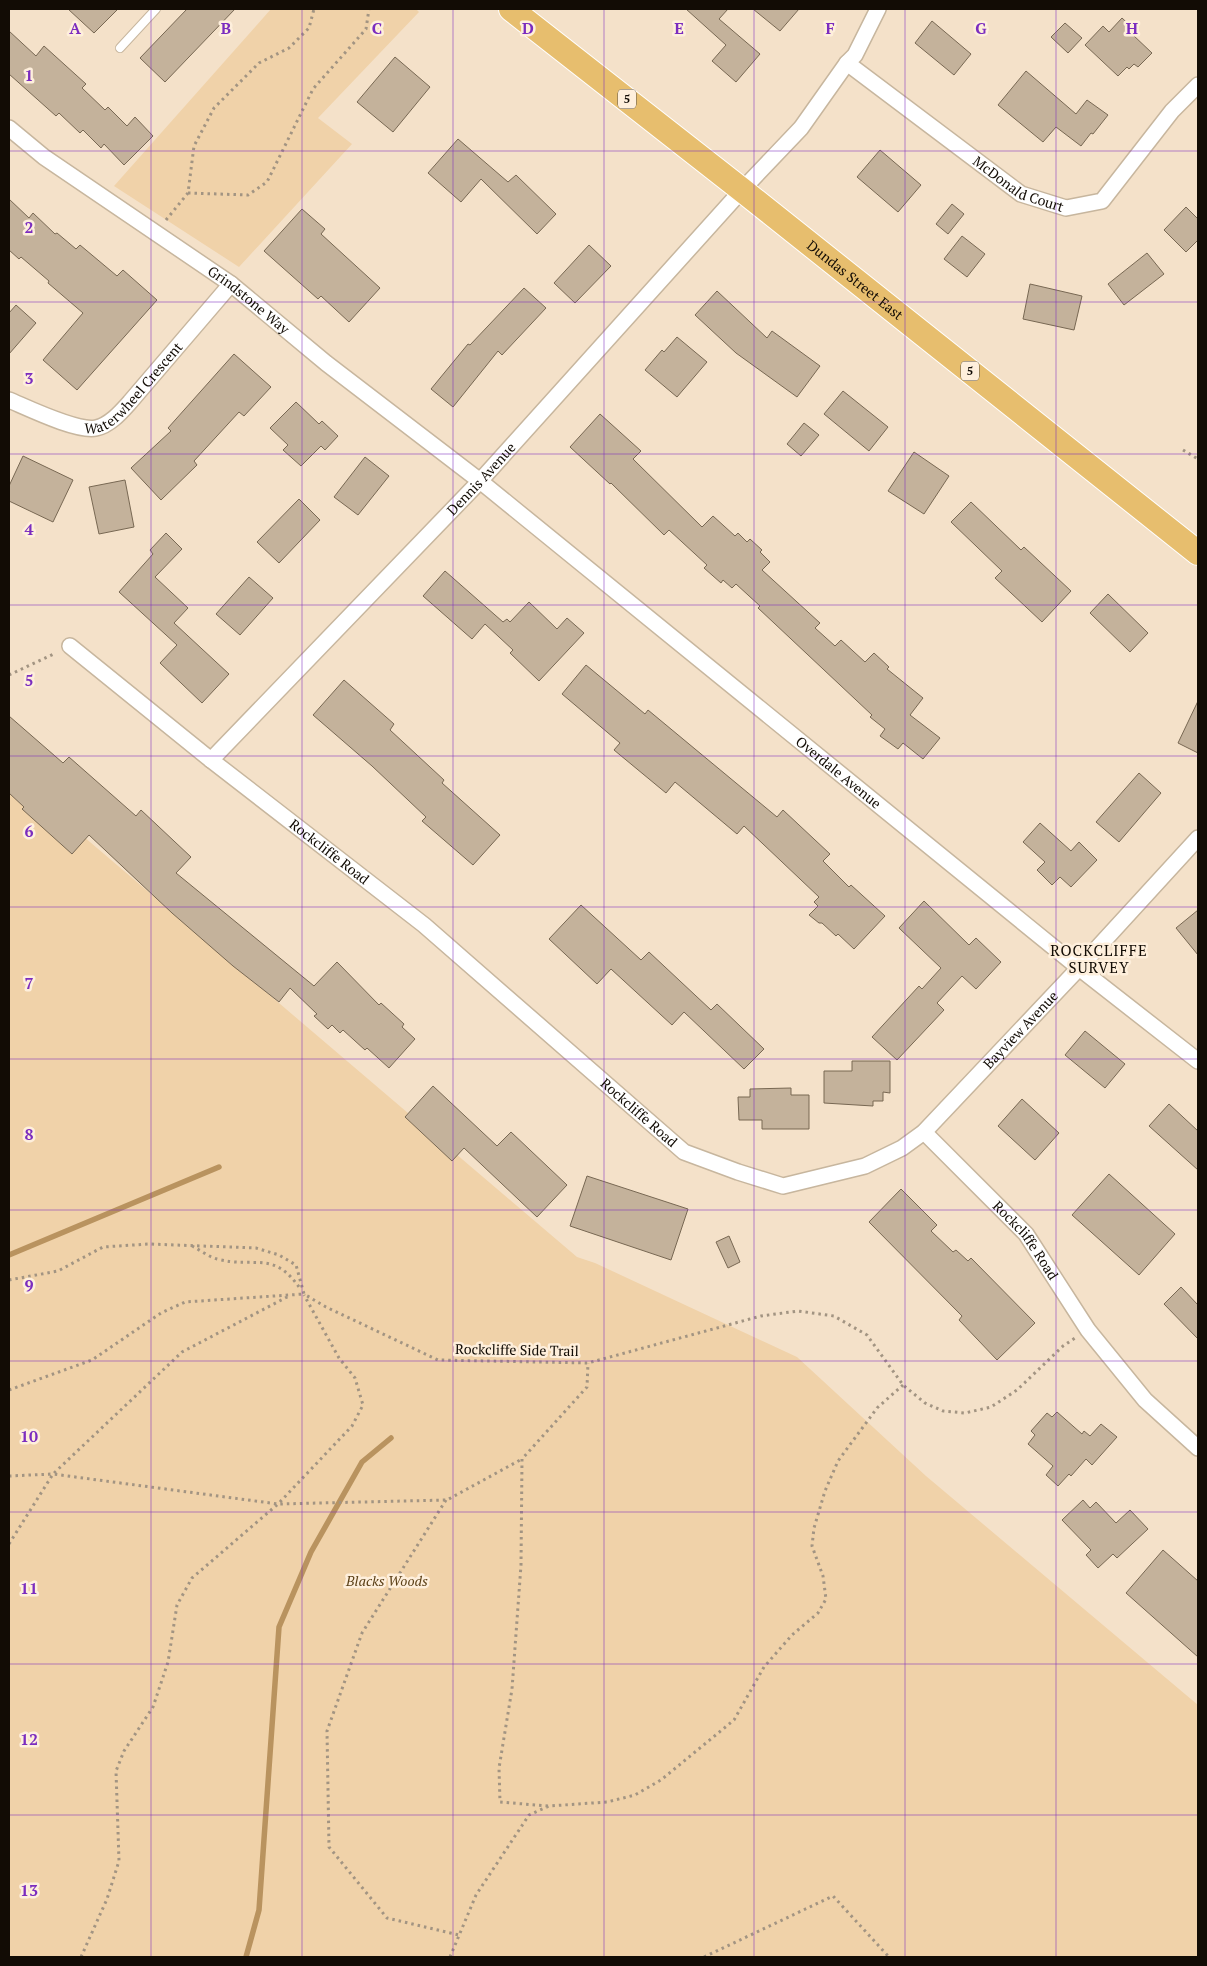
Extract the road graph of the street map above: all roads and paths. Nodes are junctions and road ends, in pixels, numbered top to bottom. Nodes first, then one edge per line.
1 (156, 9) edge
2 (314, 9) edge
3 (369, 9) edge
4 (511, 9) edge
5 (878, 9) edge
6 (120, 48) dead end
7 (847, 63) junction
8 (1198, 85) edge
9 (9, 128) edge
10 (742, 190) junction
11 (188, 193) junction
12 (156, 232) junction
13 (231, 284) junction
14 (9, 400) edge
15 (1183, 450) dead end
16 (1198, 459) edge
17 (480, 481) junction
18 (1198, 552) edge
19 (70, 646) joint
20 (9, 675) edge
21 (211, 760) junction
22 (1198, 838) edge
23 (1080, 968) junction
24 (1198, 1061) edge
25 (924, 1132) junction
26 (191, 1246) junction
27 (9, 1280) edge
28 (304, 1294) junction
29 (289, 1296) junction
30 (1088, 1330) junction
31 (588, 1363) junction
32 (903, 1385) junction
33 (9, 1390) edge
34 (1198, 1448) edge
35 (522, 1459) junction
36 (53, 1474) junction
37 (9, 1476) edge
38 (447, 1500) junction
39 (278, 1504) junction
40 (9, 1544) edge
41 (549, 1806) junction
42 (459, 1935) junction
43 (81, 1957) edge
44 (450, 1957) edge
45 (704, 1957) edge
46 (889, 1957) edge

1 - 6 lane
2 - 11 path
3 - 11 path
4 - 10 main road, Dundas Street East / 5
5 - 7 street
7 - 8 street, McDonald Court
7 - 10 street
9 - 12 street, Grindstone Way
10 - 17 street, Dennis Avenue
10 - 18 main road, Dundas Street East / 5
11 - 12 path
12 - 13 street, Grindstone Way
13 - 14 street, Waterwheel Crescent
13 - 17 street, Grindstone Way
15 - 16 path
17 - 21 street, Dennis Avenue
17 - 23 street, Overdale Avenue
19 - 20 path
19 - 21 street, Rockcliffe Road
21 - 25 street, Rockcliffe Road
22 - 23 street, Bayview Avenue
23 - 24 street, Overdale Avenue
23 - 25 street, Bayview Avenue
25 - 30 street, Rockcliffe Road
26 - 27 path
26 - 28 path
26 - 28 path
28 - 29 path
28 - 31 path, Rockcliffe Side Trail
28 - 39 path
29 - 33 path
29 - 36 path
30 - 32 path, Rockcliffe Side Trail
30 - 34 street, Rockcliffe Road
31 - 32 path, Rockcliffe Side Trail
31 - 35 path
32 - 41 path
35 - 38 path
35 - 41 path
36 - 37 path
36 - 39 path
36 - 40 path
38 - 39 path
38 - 42 path
39 - 43 path
41 - 42 path
42 - 44 path
45 - 46 path

